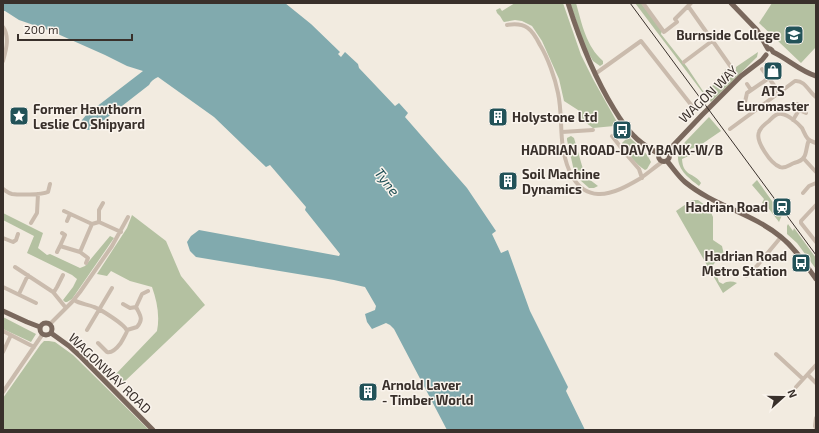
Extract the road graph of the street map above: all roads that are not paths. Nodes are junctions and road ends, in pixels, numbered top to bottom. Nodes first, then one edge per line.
1 (568, 3) edge
2 (731, 3) edge
3 (646, 4) edge
4 (689, 5) edge
5 (507, 25) dead end
6 (3, 27) edge
7 (712, 41) junction
8 (5, 45) edge
9 (768, 49) junction
10 (773, 52) junction
11 (766, 55) junction
12 (3, 59) edge
13 (684, 62) dead end
14 (731, 67) dead end
15 (762, 69) dead end
16 (595, 74) junction
17 (816, 76) edge
18 (768, 78) junction
19 (747, 84) dead end
20 (751, 90) junction
21 (779, 92) junction
22 (816, 97) edge
23 (797, 104) dead end
24 (692, 106) dead end
25 (738, 107) dead end
26 (799, 110) junction
27 (806, 113) dead end
28 (793, 120) junction
29 (730, 129) dead end
30 (592, 130) dead end
31 (562, 132) junction
32 (612, 136) dead end
33 (809, 140) junction
34 (816, 143) edge
35 (667, 152) junction
36 (659, 154) junction
37 (804, 158) junction
38 (665, 161) junction
39 (816, 172) edge
40 (642, 178) junction
41 (816, 183) edge
42 (50, 184) dead end
43 (3, 189) edge
44 (803, 193) dead end
45 (38, 194) junction
46 (103, 203) dead end
47 (816, 205) edge
48 (64, 211) dead end
49 (70, 214) junction
50 (128, 217) dead end
51 (67, 221) dead end
52 (98, 222) junction
53 (31, 224) dead end
54 (92, 224) junction
55 (121, 232) junction
56 (62, 233) dead end
57 (18, 234) dead end
58 (781, 237) junction
59 (3, 238) edge
60 (816, 242) edge
61 (60, 246) junction
62 (57, 252) dead end
63 (80, 252) junction
64 (86, 263) dead end
65 (16, 267) dead end
66 (28, 275) junction
67 (63, 275) dead end
68 (746, 276) dead end
69 (816, 279) edge
70 (3, 286) edge
71 (112, 288) dead end
72 (148, 291) dead end
73 (54, 292) junction
74 (19, 294) junction
75 (74, 300) junction
76 (36, 303) dead end
77 (123, 304) dead end
78 (136, 307) junction
79 (66, 308) junction
80 (99, 309) junction
81 (3, 311) edge
82 (50, 324) junction
83 (40, 327) junction
84 (87, 330) dead end
85 (126, 330) junction
86 (3, 331) edge
87 (51, 333) junction
88 (11, 335) junction
89 (42, 335) junction
90 (98, 342) dead end
91 (34, 347) junction
92 (3, 352) edge
93 (776, 354) dead end
94 (816, 365) edge
95 (808, 375) junction
96 (803, 379) junction
97 (816, 383) edge
98 (796, 387) dead end
99 (3, 392) edge
100 (816, 418) edge
101 (816, 428) edge
102 (153, 430) edge

1 - 16 main road
2 - 9 main road
3 - 4 street
4 - 7 street
5 - 31 street
6 - 8 street
7 - 13 street
7 - 14 street
8 - 12 street
9 - 10 main road
9 - 11 main road
10 - 11 main road
10 - 17 main road
11 - 35 main road, WAGON WAY
15 - 18 street
16 - 24 street
16 - 36 main road
18 - 20 street
18 - 21 street
19 - 20 street
20 - 25 street
21 - 22 street
21 - 29 street
23 - 26 street
26 - 27 street
26 - 28 street
28 - 33 street
28 - 37 street
30 - 31 street
31 - 40 street
32 - 40 street
33 - 34 street
33 - 37 street
35 - 36 main road
35 - 38 main road
36 - 38 main road
37 - 39 street
38 - 40 street
38 - 58 main road
41 - 44 street
42 - 45 street
43 - 45 street
45 - 53 street
46 - 52 street
47 - 60 street
48 - 49 street
49 - 51 street
49 - 54 street
50 - 55 street
52 - 54 street
52 - 55 street
54 - 63 street
55 - 75 street
56 - 61 street
57 - 59 street
58 - 68 street
58 - 69 main road
61 - 62 street
61 - 63 street
63 - 64 street
65 - 66 street
66 - 73 street
66 - 74 street
67 - 73 street
70 - 74 street
71 - 80 street
72 - 78 street
73 - 79 street
74 - 76 street
75 - 79 street
75 - 80 street
77 - 78 street
78 - 85 street
79 - 82 street
80 - 84 street
80 - 85 street
81 - 83 main road
82 - 83 main road
82 - 87 main road
83 - 89 main road
85 - 90 street
86 - 88 street
87 - 89 main road
87 - 102 main road, WAGONWAY ROAD
88 - 91 street
88 - 92 street
89 - 91 street
91 - 99 street
93 - 96 street
94 - 95 street
95 - 96 street
95 - 97 street
96 - 98 street
100 - 101 street

